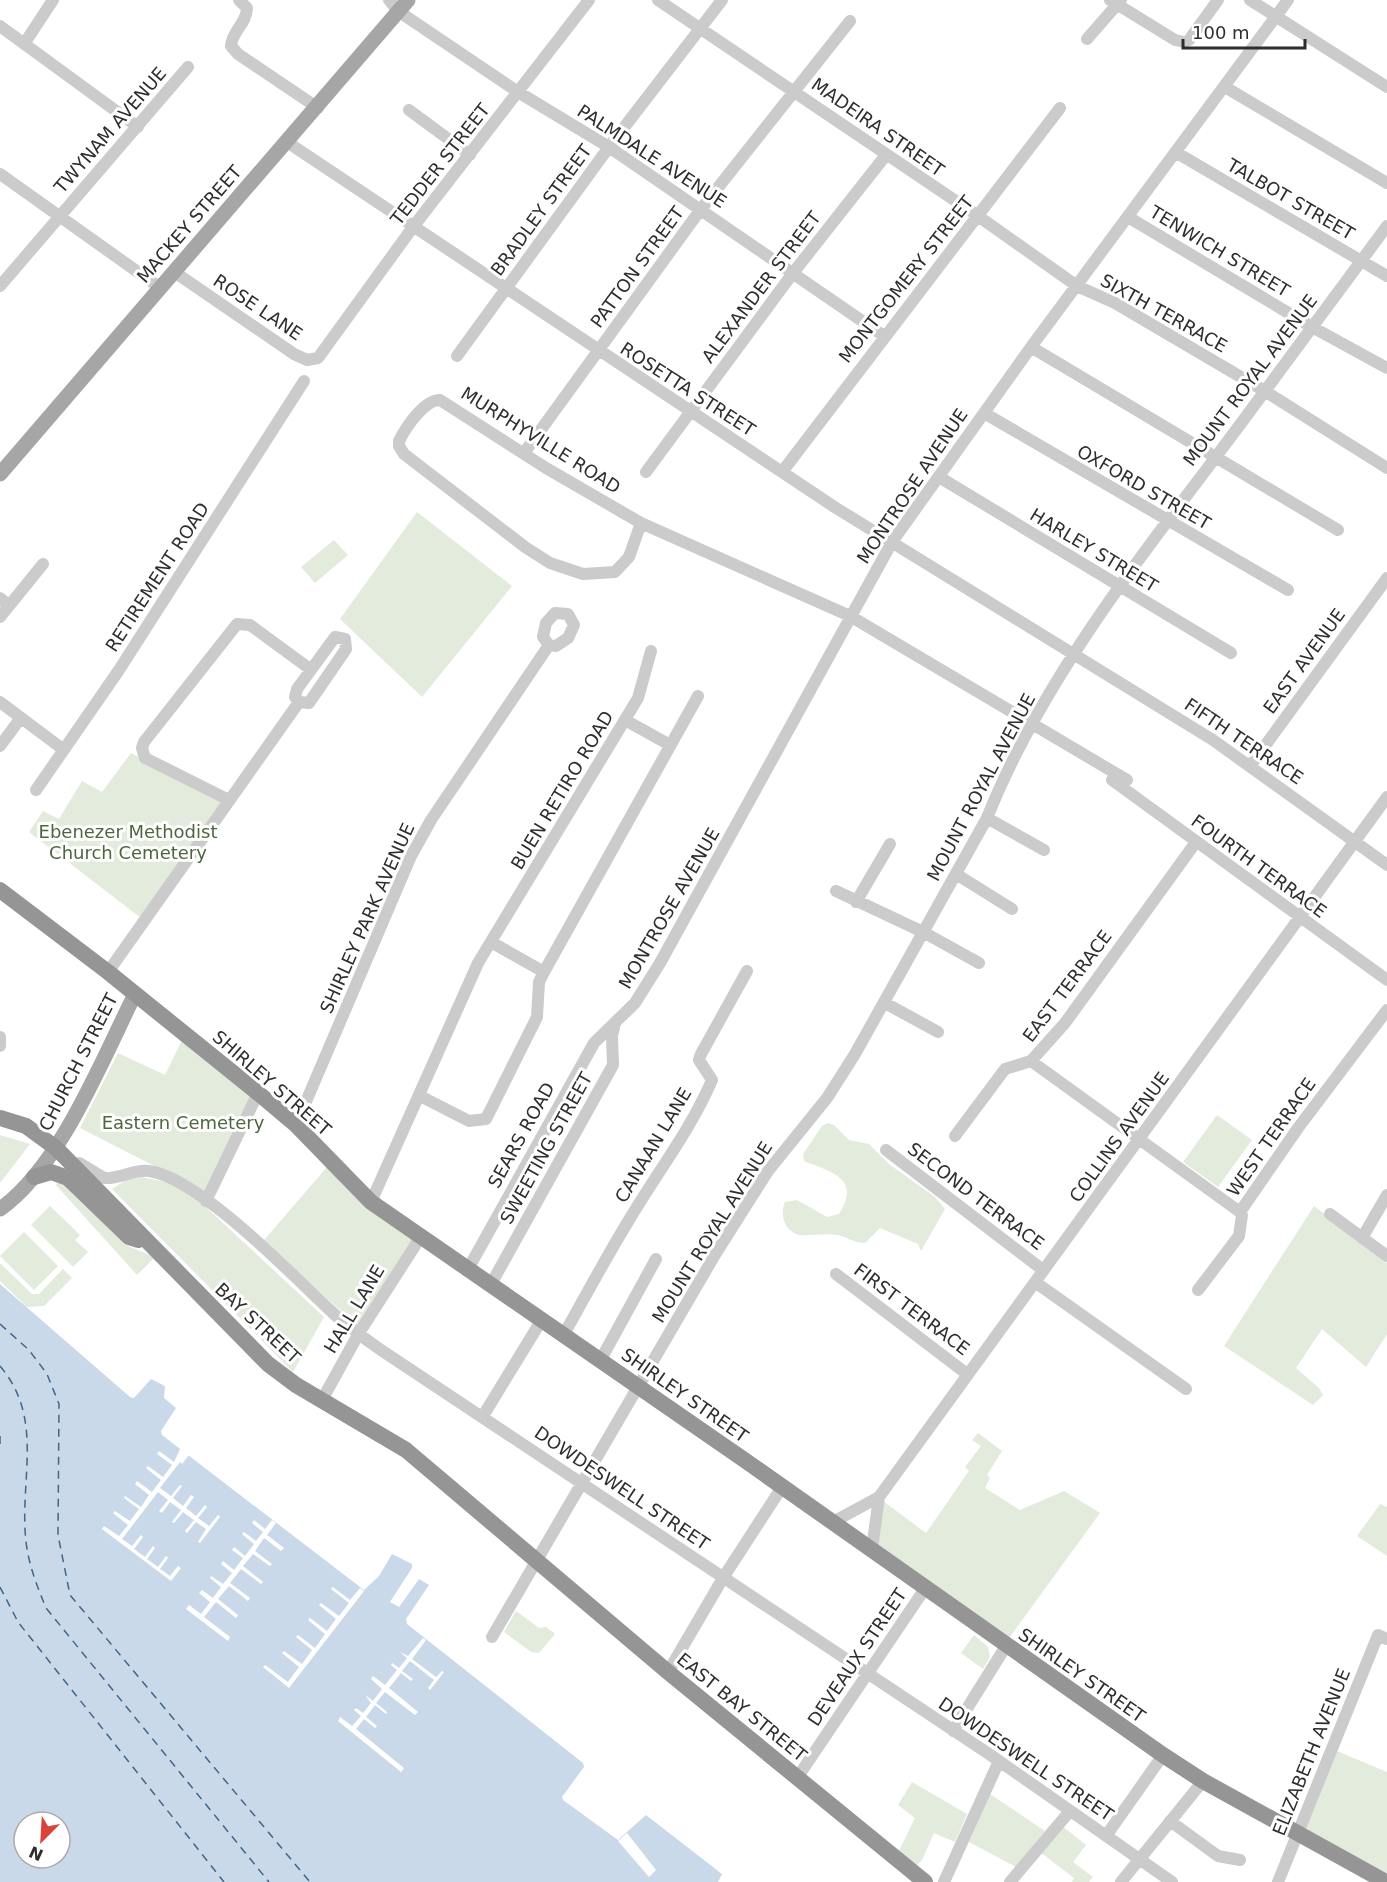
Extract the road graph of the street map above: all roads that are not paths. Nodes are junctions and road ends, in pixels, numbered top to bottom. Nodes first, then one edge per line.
1 (53, 0) edge
2 (239, 0) edge
3 (589, 0) edge
4 (658, 0) edge
5 (722, 0) edge
6 (1218, 0) edge
7 (1250, 0) edge
8 (1288, 0) edge
9 (1116, 2) edge
10 (398, 4) edge
11 (1274, 18) junction
12 (850, 21) dead end
13 (0, 26) edge
14 (700, 28) junction
15 (1087, 39) dead end
16 (24, 44) junction
17 (188, 67) dead end
18 (1225, 87) junction
19 (1387, 87) edge
20 (518, 92) junction
21 (795, 92) junction
22 (318, 108) junction
23 (1060, 108) dead end
24 (409, 110) dead end
25 (138, 127) junction
26 (288, 142) junction
27 (609, 147) junction
28 (1177, 153) junction
29 (470, 155) junction
30 (886, 155) junction
31 (0, 174) edge
32 (1387, 183) edge
33 (701, 209) junction
34 (978, 216) junction
35 (59, 217) junction
36 (1128, 217) junction
37 (1387, 226) edge
38 (413, 227) junction
39 (1361, 261) junction
40 (173, 271) junction
41 (793, 273) junction
42 (1387, 276) edge
43 (0, 286) edge
44 (1077, 286) junction
45 (159, 287) junction
46 (506, 289) junction
47 (1312, 327) junction
48 (884, 336) junction
49 (1031, 347) junction
50 (598, 351) junction
51 (323, 353) joint
52 (457, 356) dead end
53 (1387, 369) edge
54 (304, 381) dead end
55 (1263, 390) junction
56 (689, 411) junction
57 (984, 413) junction
58 (524, 453) junction
59 (1216, 457) junction
60 (1387, 468) edge
61 (646, 471) dead end
62 (782, 472) junction
63 (0, 474) edge
64 (939, 477) junction
65 (1166, 522) junction
66 (641, 523) junction
67 (1338, 530) dead end
68 (892, 542) junction
69 (43, 564) dead end
70 (1387, 578) edge
71 (1120, 587) junction
72 (1288, 590) dead end
73 (4, 602) edge
74 (850, 616) junction
75 (0, 617) edge
76 (549, 645) dead end
77 (651, 651) dead end
78 (1076, 653) junction
79 (1231, 653) dead end
80 (310, 669) junction
81 (698, 696) dead end
82 (0, 702) edge
83 (299, 702) junction
84 (20, 719) junction
85 (625, 720) junction
86 (1034, 724) junction
87 (670, 745) junction
88 (0, 746) edge
89 (64, 750) junction
90 (1251, 765) junction
91 (1112, 780) dead end
92 (1127, 780) dead end
93 (36, 790) dead end
94 (1387, 797) edge
95 (229, 800) junction
96 (987, 818) junction
97 (1196, 842) junction
98 (1357, 842) junction
99 (890, 844) dead end
100 (1044, 850) dead end
101 (1387, 865) edge
102 (956, 874) junction
103 (0, 890) edge
104 (836, 891) dead end
105 (856, 902) junction
106 (1012, 909) dead end
107 (1300, 919) junction
108 (923, 932) junction
109 (491, 942) junction
110 (979, 963) dead end
111 (747, 971) dead end
112 (108, 972) junction
113 (544, 972) junction
114 (1387, 980) edge
115 (135, 994) junction
116 (885, 1003) junction
117 (1387, 1010) edge
118 (615, 1023) junction
119 (938, 1032) dead end
120 (0, 1037) edge
121 (0, 1046) edge
122 (1031, 1061) junction
123 (258, 1093) junction
124 (420, 1096) junction
125 (0, 1119) edge
126 (296, 1125) junction
127 (956, 1136) dead end
128 (1141, 1140) junction
129 (58, 1145) junction
130 (886, 1150) dead end
131 (34, 1177) junction
132 (1387, 1196) edge
133 (206, 1201) junction
134 (371, 1202) junction
135 (0, 1209) edge
136 (1240, 1212) junction
137 (1330, 1214) dead end
138 (420, 1238) junction
139 (1362, 1238) junction
140 (153, 1246) junction
141 (1387, 1257) edge
142 (656, 1259) dead end
143 (1044, 1270) junction
144 (467, 1271) junction
145 (836, 1274) dead end
146 (1035, 1282) junction
147 (490, 1286) junction
148 (1198, 1290) dead end
149 (541, 1321) junction
150 (359, 1334) junction
151 (564, 1336) junction
152 (600, 1361) junction
153 (967, 1374) junction
154 (638, 1386) junction
155 (1186, 1389) dead end
156 (322, 1400) junction
157 (483, 1416) junction
158 (582, 1482) junction
159 (782, 1486) junction
160 (879, 1497) junction
161 (833, 1522) junction
162 (872, 1549) junction
163 (536, 1560) junction
164 (723, 1578) junction
165 (926, 1587) junction
166 (492, 1637) dead end
167 (1382, 1637) edge
168 (1006, 1646) junction
169 (668, 1672) junction
170 (868, 1673) junction
171 (952, 1731) junction
172 (1163, 1755) junction
173 (999, 1761) junction
174 (797, 1778) junction
175 (1203, 1781) junction
176 (1070, 1811) junction
177 (1170, 1821) junction
178 (1298, 1834) junction
179 (1106, 1836) junction
180 (1139, 1859) junction
181 (1240, 1860) dead end
182 (1123, 1881) edge
183 (925, 1882) edge
184 (944, 1882) edge
185 (1010, 1882) edge
186 (1172, 1882) edge
187 (1278, 1882) edge
188 (1386, 1882) edge

1 - 16 street
2 - 22 street
3 - 20 street, TEDDER STREET
4 - 14 street, MADEIRA STREET
5 - 14 street, BRADLEY STREET
6 - 9 street
7 - 11 street
8 - 11 street, MONTROSE AVENUE
9 - 15 street
10 - 20 street, PALMDALE AVENUE
10 - 22 main road, MACKEY STREET
11 - 18 street, MONTROSE AVENUE
11 - 19 street
12 - 21 street, PATTON STREET
13 - 16 street
14 - 21 street, MADEIRA STREET
14 - 27 street, BRADLEY STREET
16 - 25 street
17 - 25 street, TWYNAM AVENUE
18 - 28 street, MONTROSE AVENUE
18 - 32 street
20 - 27 street, PALMDALE AVENUE
20 - 29 street, TEDDER STREET
21 - 30 street, MADEIRA STREET
21 - 33 street, PATTON STREET
22 - 26 main road, MACKEY STREET
23 - 34 street, MONTGOMERY STREET
24 - 29 street
25 - 35 street, TWYNAM AVENUE
26 - 38 street, ROSETTA STREET
26 - 40 main road, MACKEY STREET
27 - 33 street, PALMDALE AVENUE
27 - 46 street, BRADLEY STREET
28 - 36 street, MONTROSE AVENUE
28 - 39 street, TALBOT STREET
29 - 38 street, TEDDER STREET
30 - 34 street, MADEIRA STREET
30 - 41 street, ALEXANDER STREET
31 - 35 street
33 - 41 street, PALMDALE AVENUE
33 - 50 street, PATTON STREET
34 - 44 street, MADEIRA STREET
34 - 48 street, MONTGOMERY STREET
35 - 43 street, TWYNAM AVENUE
35 - 45 street
36 - 44 street, MONTROSE AVENUE
36 - 47 street, TENWICH STREET
37 - 39 street, MOUNT ROYAL AVENUE
38 - 46 street, ROSETTA STREET
38 - 51 street, TEDDER STREET
39 - 42 street, TALBOT STREET
39 - 47 street, MOUNT ROYAL AVENUE
40 - 45 main road, MACKEY STREET
40 - 51 street, ROSE LANE
41 - 48 street, PALMDALE AVENUE
41 - 56 street, ALEXANDER STREET
44 - 49 street, MONTROSE AVENUE
44 - 55 street, SIXTH TERRACE
45 - 63 main road, MACKEY STREET
46 - 50 street, ROSETTA STREET
46 - 52 street, BRADLEY STREET
47 - 53 street, TENWICH STREET
47 - 55 street, MOUNT ROYAL AVENUE
48 - 62 street, MONTGOMERY STREET
49 - 57 street, MONTROSE AVENUE
49 - 59 street
50 - 56 street, ROSETTA STREET
50 - 58 street, PATTON STREET
54 - 89 street, RETIREMENT ROAD
55 - 59 street, MOUNT ROYAL AVENUE
55 - 60 street, SIXTH TERRACE
56 - 61 street, ALEXANDER STREET
56 - 62 street, ROSETTA STREET
57 - 64 street, MONTROSE AVENUE
57 - 65 street, OXFORD STREET
58 - 66 street, MURPHYVILLE ROAD
58 - 66 street, MURPHYVILLE ROAD
59 - 65 street, MOUNT ROYAL AVENUE
59 - 67 street
62 - 68 street, ROSETTA STREET
64 - 68 street, MONTROSE AVENUE
64 - 71 street, HARLEY STREET
65 - 71 street, MOUNT ROYAL AVENUE
65 - 72 street, OXFORD STREET
66 - 74 street, MURPHYVILLE ROAD
68 - 74 street, MONTROSE AVENUE
68 - 78 street, ROSETTA STREET
69 - 73 street
70 - 90 street, EAST AVENUE
71 - 78 street, MOUNT ROYAL AVENUE
71 - 79 street, HARLEY STREET
73 - 75 street
74 - 86 street, MURPHYVILLE ROAD
74 - 118 street, MONTROSE AVENUE
76 - 126 street, SHIRLEY PARK AVENUE
77 - 85 street, BUEN RETIRO ROAD
78 - 86 street, MOUNT ROYAL AVENUE
78 - 90 street, FIFTH TERRACE
80 - 83 street
80 - 83 street
80 - 95 street
81 - 87 street
82 - 84 street
83 - 95 street
84 - 88 street
84 - 89 street
85 - 87 street
85 - 109 street, BUEN RETIRO ROAD
86 - 92 street
86 - 96 street, MOUNT ROYAL AVENUE
87 - 113 street
89 - 93 street, RETIREMENT ROAD
90 - 98 street, FIFTH TERRACE
91 - 97 street, FOURTH TERRACE
94 - 98 street, COLLINS AVENUE
95 - 112 street
96 - 100 street
96 - 102 street, MOUNT ROYAL AVENUE
97 - 107 street, FOURTH TERRACE
97 - 122 street, EAST TERRACE
98 - 101 street, FIFTH TERRACE
98 - 107 street, COLLINS AVENUE
99 - 105 street
102 - 106 street
102 - 108 street, MOUNT ROYAL AVENUE
103 - 112 highway, SHIRLEY STREET
104 - 105 street
105 - 108 street
107 - 114 street, FOURTH TERRACE
107 - 128 street, COLLINS AVENUE
108 - 110 street
108 - 116 street, MOUNT ROYAL AVENUE
109 - 113 street
109 - 124 street, BUEN RETIRO ROAD
111 - 151 street, CANAAN LANE
112 - 115 highway, SHIRLEY STREET
113 - 124 street
115 - 123 highway, SHIRLEY STREET
115 - 129 main road, CHURCH STREET
116 - 119 street
116 - 154 street, MOUNT ROYAL AVENUE
117 - 136 street, WEST TERRACE
118 - 144 street, SEARS ROAD
118 - 147 street, SWEETING STREET
120 - 121 street
122 - 127 street, EAST TERRACE
122 - 128 street
123 - 126 highway, SHIRLEY STREET
123 - 133 street
124 - 134 street, BUEN RETIRO ROAD
125 - 129 highway, BAY STREET
126 - 134 highway, SHIRLEY STREET
128 - 136 street
128 - 143 street, COLLINS AVENUE
129 - 131 main road, CHURCH STREET
129 - 133 street, DOWDESWELL STREET
129 - 140 highway, BAY STREET
130 - 143 street, SECOND TERRACE
131 - 135 main road, CHURCH STREET
131 - 140 highway
132 - 139 street
133 - 150 street, DOWDESWELL STREET
134 - 138 highway, SHIRLEY STREET
136 - 148 street, WEST TERRACE
137 - 139 street
138 - 144 highway, SHIRLEY STREET
138 - 150 street, HALL LANE
139 - 141 street
140 - 156 highway, BAY STREET
142 - 152 street
143 - 146 street, COLLINS AVENUE
144 - 147 highway, SHIRLEY STREET
145 - 153 street, FIRST TERRACE
146 - 153 street, COLLINS AVENUE
146 - 155 street
147 - 149 highway, SHIRLEY STREET
149 - 151 highway, SHIRLEY STREET
149 - 157 street
150 - 156 street, HALL LANE
150 - 157 street, DOWDESWELL STREET
151 - 152 highway, SHIRLEY STREET
152 - 154 highway, SHIRLEY STREET
153 - 160 street, COLLINS AVENUE
154 - 158 street, MOUNT ROYAL AVENUE
154 - 159 highway, SHIRLEY STREET
156 - 163 highway, BAY STREET
157 - 158 street, DOWDESWELL STREET
158 - 163 street, MOUNT ROYAL AVENUE
158 - 164 street, DOWDESWELL STREET
159 - 161 highway, SHIRLEY STREET
159 - 164 street
160 - 161 street, COLLINS AVENUE
160 - 162 street, COLLINS AVENUE
161 - 162 highway, SHIRLEY STREET
162 - 165 highway, SHIRLEY STREET
163 - 166 street, MOUNT ROYAL AVENUE
163 - 169 highway, EAST BAY STREET
164 - 169 street
164 - 170 street, DOWDESWELL STREET
165 - 168 highway, SHIRLEY STREET
165 - 170 street, DEVEAUX STREET
167 - 178 street, ELIZABETH AVENUE
168 - 171 street
168 - 172 highway, SHIRLEY STREET
169 - 174 highway, EAST BAY STREET
170 - 171 street, DOWDESWELL STREET
170 - 174 street, DEVEAUX STREET
171 - 173 street, DOWDESWELL STREET
172 - 175 highway, SHIRLEY STREET
172 - 179 street
173 - 176 street, DOWDESWELL STREET
173 - 184 street
174 - 183 highway, EAST BAY STREET
175 - 177 street
175 - 178 highway, SHIRLEY STREET
176 - 179 street, DOWDESWELL STREET
176 - 185 street
177 - 180 street
177 - 181 street
178 - 187 street, ELIZABETH AVENUE
178 - 188 highway, SHIRLEY STREET
179 - 180 street, DOWDESWELL STREET
180 - 182 street
180 - 186 street, DOWDESWELL STREET

